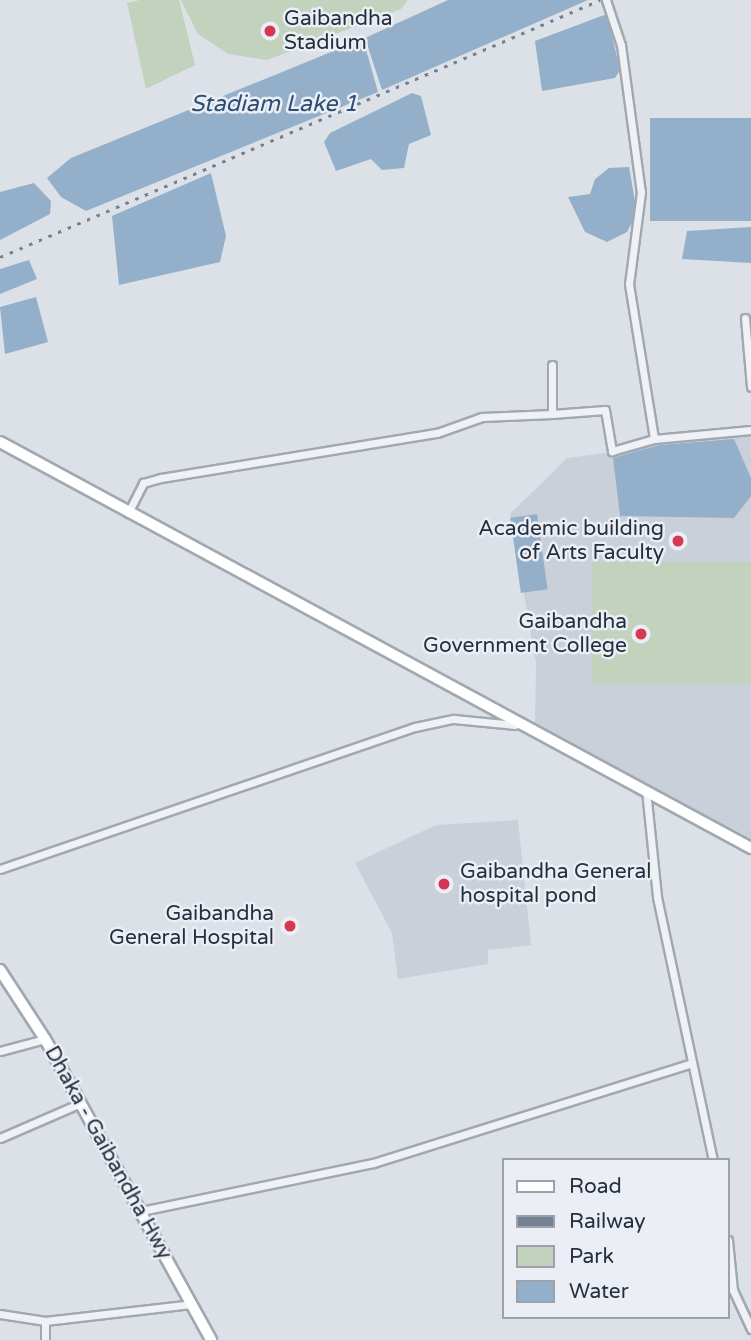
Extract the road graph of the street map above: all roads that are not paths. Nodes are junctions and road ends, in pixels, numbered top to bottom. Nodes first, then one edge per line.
1 (606, 0) edge
2 (745, 318) dead end
3 (552, 365) dead end
4 (751, 387) edge
5 (552, 414) junction
6 (751, 430) edge
7 (654, 439) junction
8 (0, 442) edge
9 (127, 513) junction
10 (515, 725) junction
11 (646, 790) junction
12 (751, 848) edge
13 (0, 869) edge
14 (0, 970) edge
15 (45, 1039) junction
16 (0, 1051) edge
17 (692, 1063) junction
18 (80, 1103) junction
19 (0, 1138) edge
20 (713, 1158) edge
21 (141, 1210) junction
22 (730, 1256) edge
23 (191, 1304) junction
24 (0, 1314) edge
25 (45, 1321) junction
26 (751, 1329) edge
27 (45, 1340) edge
28 (211, 1340) edge

1 - 7 street
2 - 4 street
3 - 5 street
5 - 7 street
5 - 9 street
6 - 7 street
8 - 9 main road
9 - 10 main road
10 - 11 main road
10 - 13 street
11 - 12 main road
11 - 17 street
14 - 15 main road, Dhaka - Gaibandha Hwy
15 - 16 street
15 - 18 main road, Dhaka - Gaibandha Hwy
17 - 20 street
17 - 21 street
18 - 19 street
18 - 21 main road, Dhaka - Gaibandha Hwy
21 - 23 main road, Dhaka - Gaibandha Hwy
22 - 26 street
23 - 25 street
23 - 28 main road, Dhaka - Gaibandha Hwy
24 - 25 street
25 - 27 street

